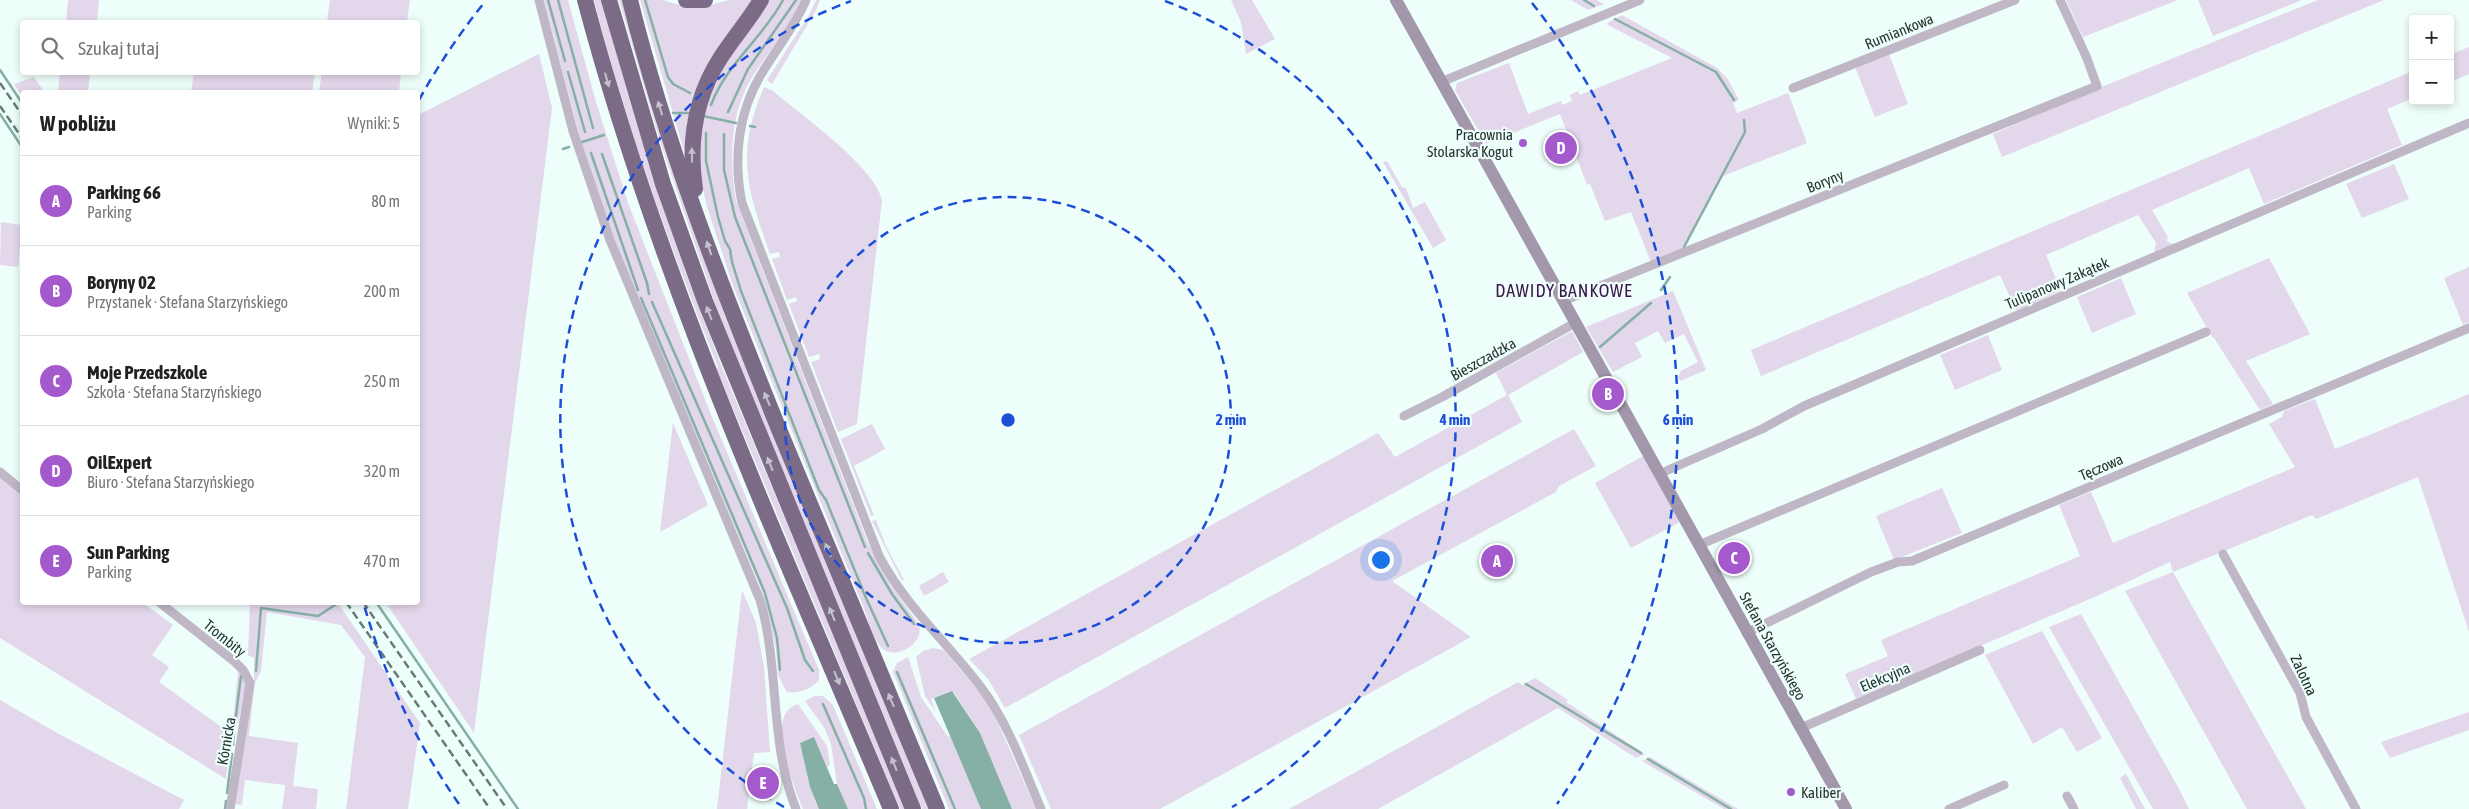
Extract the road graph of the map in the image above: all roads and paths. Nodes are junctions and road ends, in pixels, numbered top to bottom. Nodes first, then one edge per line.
1 (539, 0) edge
2 (575, 0) edge
3 (585, 0) edge
4 (609, 0) edge
5 (630, 0) edge
6 (686, 0) edge
7 (705, 0) edge
8 (760, 0) edge
9 (806, 0) edge
10 (1396, 0) edge
11 (1640, 0) edge
12 (2015, 0) edge
13 (2060, 0) edge
14 (594, 33) junction
15 (1441, 82) junction
16 (1793, 88) dead end
17 (2469, 123) edge
18 (699, 220) junction
19 (1563, 302) junction
20 (1575, 323) junction
21 (2469, 328) edge
22 (2206, 332) dead end
23 (1404, 416) dead end
24 (0, 472) edge
25 (1659, 474) junction
26 (20, 488) edge
27 (1699, 545) junction
28 (2223, 554) dead end
29 (163, 605) edge
30 (1746, 633) junction
31 (1980, 650) dead end
32 (248, 678) joint
33 (1801, 728) junction
34 (2004, 786) dead end
35 (2067, 796) dead end
36 (230, 809) edge
37 (796, 809) edge
38 (891, 809) edge
39 (913, 809) edge
40 (937, 809) edge
41 (1041, 809) edge
42 (1846, 809) edge
43 (1949, 809) edge
44 (2074, 809) edge
45 (2356, 809) edge

1 - 37 street
2 - 14 highway
3 - 14 highway
39 -> 4 highway
18 -> 5 highway
6 - 7 highway
18 -> 8 highway
9 - 41 street
10 - 15 street, Stefana Starzyńskiego
11 - 15 street
12 - 16 street, Rumiankowa
13 - 19 street, Boryny
14 -> 38 highway
15 - 19 street, Stefana Starzyńskiego
17 - 25 street, Tulipanowy Zakątek
40 -> 18 highway
19 - 20 street, Stefana Starzyńskiego
20 - 23 street, Bieszczadzka
20 - 25 street, Stefana Starzyńskiego
21 - 30 street, Tęczowa
22 - 27 street
24 - 26 street
25 - 27 street, Stefana Starzyńskiego
27 - 30 street, Stefana Starzyńskiego
28 - 45 street, Zalotna
29 - 32 street, Trombity
30 - 33 street, Stefana Starzyńskiego
31 - 33 street, Elekcyjna
32 - 36 street, Kórnicka
33 - 42 street, Stefana Starzyńskiego
34 - 43 street
35 - 44 street

